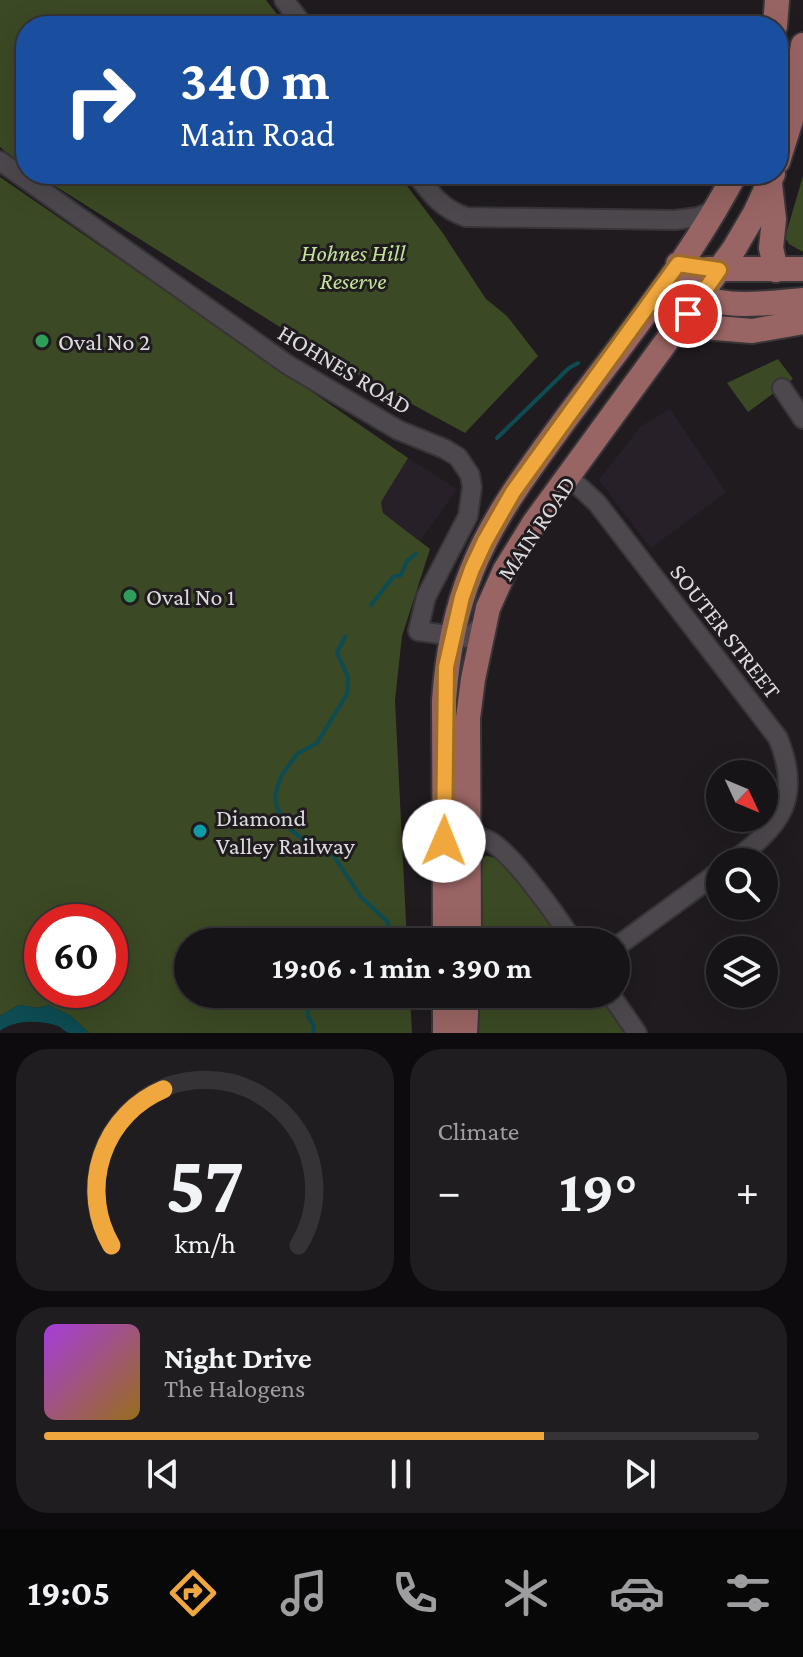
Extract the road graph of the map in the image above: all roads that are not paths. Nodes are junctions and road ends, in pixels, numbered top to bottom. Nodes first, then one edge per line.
1 (284, 0) edge
2 (296, 16) edge
3 (803, 45) edge
4 (788, 129) edge
5 (32, 184) edge
6 (424, 184) edge
7 (729, 184) edge
8 (768, 184) edge
9 (774, 184) edge
10 (714, 210) junction
11 (675, 220) junction
12 (683, 258) junction
13 (803, 269) edge
14 (719, 270) junction
15 (776, 270) junction
16 (702, 295) junction
17 (803, 300) edge
18 (803, 322) edge
19 (680, 325) junction
20 (782, 388) dead end
21 (803, 419) edge
22 (570, 478) junction
23 (482, 625) junction
24 (452, 636) junction
25 (456, 834) junction
26 (749, 848) edge
27 (706, 881) edge
28 (446, 928) edge
29 (467, 928) edge
30 (564, 928) edge
31 (630, 937) edge
32 (454, 1008) edge
33 (460, 1008) edge
34 (620, 1008) edge
35 (445, 1033) edge
36 (465, 1033) edge
37 (637, 1033) edge

1 - 2 street
3 - 4 main road
5 - 24 street, HOHNES ROAD
6 - 11 street
7 - 10 main road, MAIN ROAD
8 - 14 main road, MAIN ROAD
9 - 15 main road
10 - 11 street
10 - 12 main road, MAIN ROAD
11 - 12 street
12 - 14 main road
12 - 16 main road
12 - 24 main road, MAIN ROAD
13 - 15 main road
14 - 15 main road
14 - 16 main road, MAIN ROAD
16 - 17 main road
16 - 19 main road, MAIN ROAD
18 - 19 main road
19 - 22 main road, MAIN ROAD
20 - 21 street
22 - 23 main road, MAIN ROAD
22 - 26 street, SOUTER STREET
23 - 24 street
23 - 25 main road, MAIN ROAD
24 - 25 main road, MAIN ROAD
25 - 28 main road, MAIN ROAD
25 - 29 main road, MAIN ROAD
25 - 30 street
27 - 31 street
32 - 35 main road
33 - 36 main road
34 - 37 street

